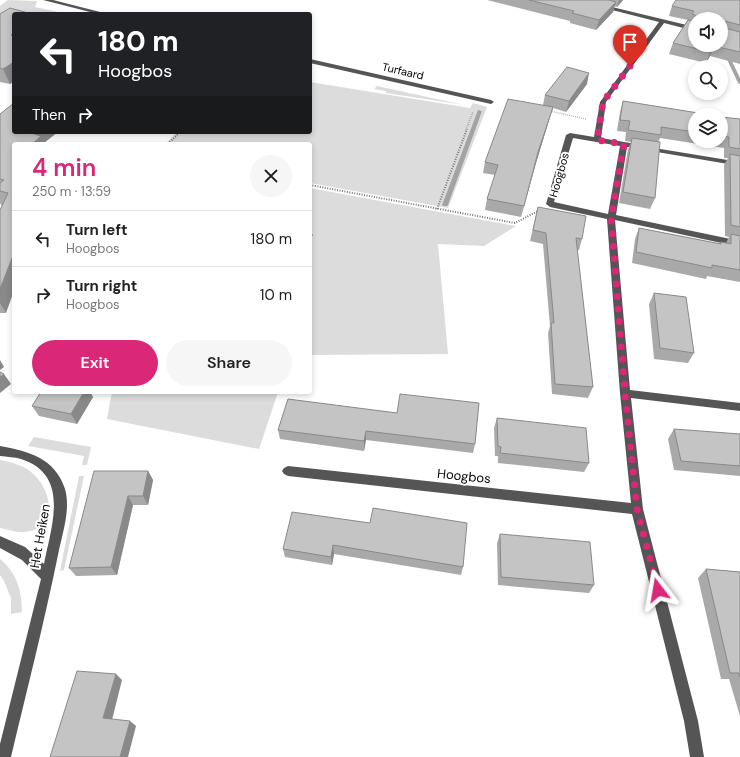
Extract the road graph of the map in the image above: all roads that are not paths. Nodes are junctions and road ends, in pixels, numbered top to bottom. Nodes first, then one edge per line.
1 (46, 0) edge
2 (576, 0) edge
3 (97, 12) edge
4 (663, 21) junction
5 (688, 27) edge
6 (312, 61) edge
7 (491, 102) dead end
8 (597, 140) junction
9 (624, 144) junction
10 (740, 164) edge
11 (611, 218) junction
12 (740, 244) edge
13 (625, 393) junction
14 (740, 407) edge
15 (0, 451) edge
16 (288, 471) dead end
17 (637, 509) junction
18 (0, 542) edge
19 (47, 578) junction
20 (4, 757) edge
21 (697, 757) edge

1 - 3 street
2 - 4 street
4 - 5 street
4 - 8 street
6 - 7 street, Turfaard
8 - 9 street, Hoogbos
8 - 11 street, Hoogbos
9 - 10 street, Hoogbos
9 - 11 street
11 - 12 street, Hoogbos
11 - 13 street
13 - 14 street
13 - 17 street
15 - 19 street, Het Heiken
16 - 17 street, Hoogbos
17 - 21 street
18 - 19 street, Het Heiken
19 - 20 street

